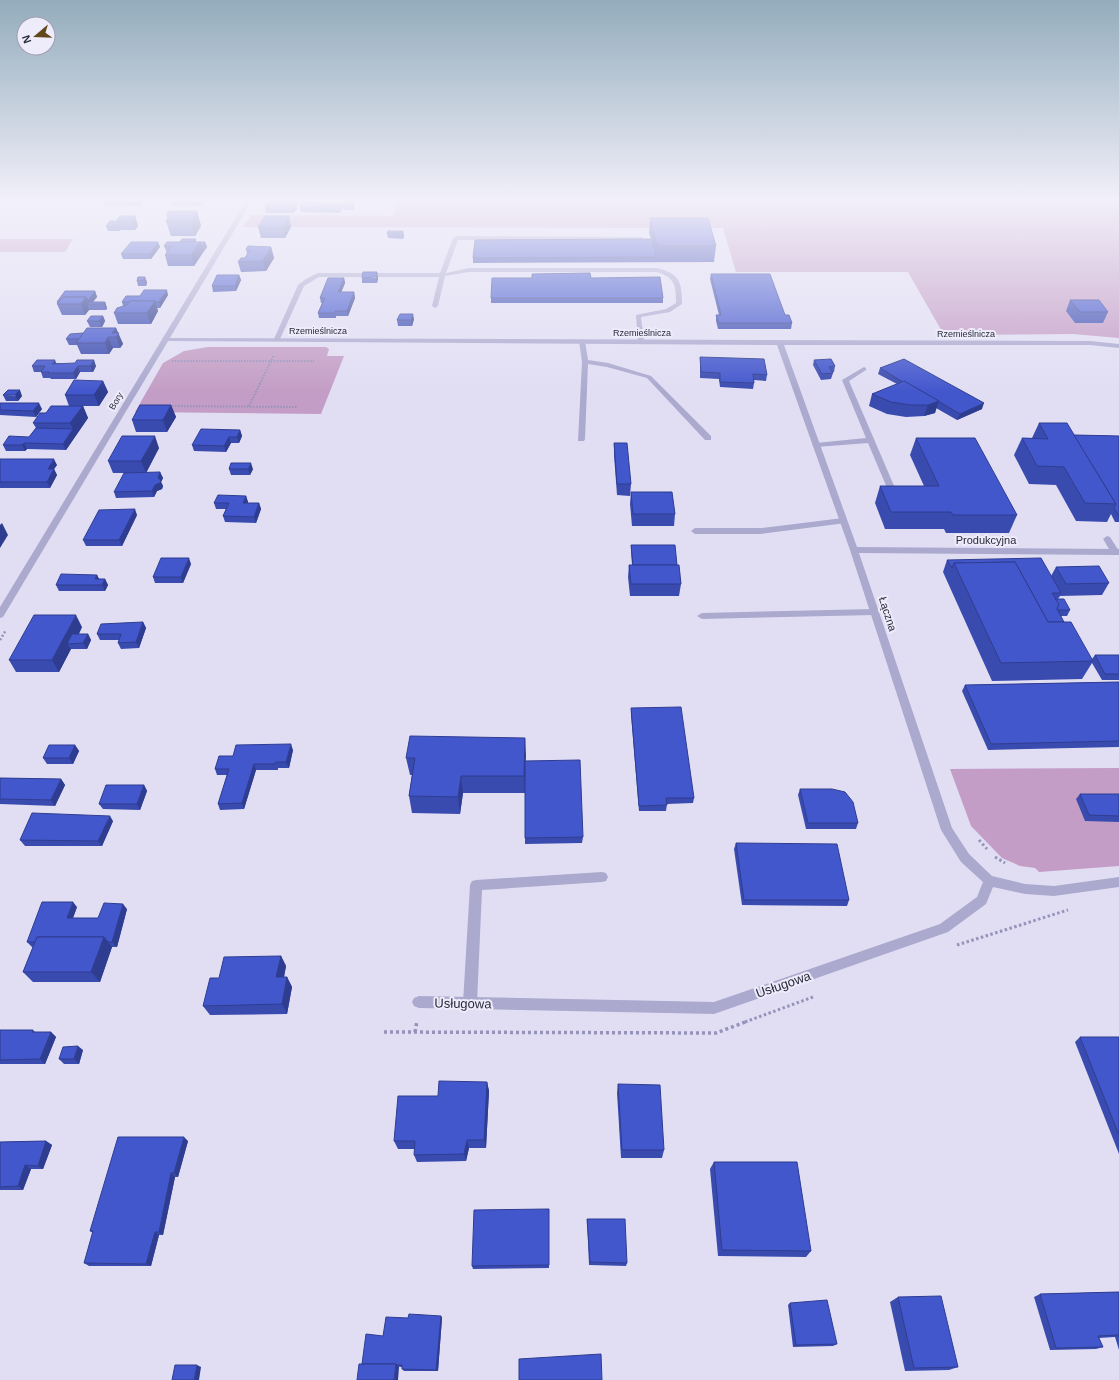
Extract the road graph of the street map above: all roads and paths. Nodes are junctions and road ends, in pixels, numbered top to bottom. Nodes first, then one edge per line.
1 (211, 263) edge
2 (446, 263) edge
3 (442, 274) junction
4 (435, 306) dead end
5 (165, 339) junction
6 (277, 340) junction
7 (582, 341) junction
8 (641, 342) junction
9 (780, 343) junction
10 (1119, 346) edge
11 (277, 351) dead end
12 (171, 361) dead end
13 (272, 361) junction
14 (314, 361) dead end
15 (585, 362) junction
16 (864, 369) dead end
17 (167, 406) edge
18 (249, 406) junction
19 (298, 407) dead end
20 (708, 438) dead end
21 (581, 439) dead end
22 (871, 440) junction
23 (816, 445) junction
24 (894, 495) edge
25 (843, 521) junction
26 (695, 531) dead end
27 (1107, 539) dead end
28 (854, 550) junction
29 (1117, 552) edge
30 (874, 612) junction
31 (0, 615) edge
32 (702, 616) dead end
33 (8, 627) dead end
34 (0, 640) edge
35 (975, 835) dead end
36 (1011, 866) dead end
37 (602, 877) dead end
38 (989, 882) junction
39 (1119, 882) edge
40 (1054, 891) junction
41 (1071, 909) dead end
42 (419, 1002) dead end
43 (470, 1003) junction

1 - 5 street, Bory
2 - 3 street
3 - 4 street
3 - 6 street
3 - 8 street
5 - 6 street, Rzemieślnicza
5 - 31 street, Bory
6 - 7 street, Rzemieślnicza
7 - 8 street, Rzemieślnicza
7 - 15 street
8 - 9 street, Rzemieślnicza
9 - 10 street, Rzemieślnicza
9 - 23 street, Łączna
11 - 13 path
12 - 13 path
13 - 14 path
13 - 18 path
15 - 20 street
15 - 21 street
16 - 22 street
17 - 18 path
18 - 19 path
22 - 23 street
22 - 24 street
23 - 25 street, Łączna
25 - 26 street
25 - 28 street, Łączna
27 - 29 street
28 - 29 street, Produkcyjna
28 - 30 street, Łączna
30 - 32 street
30 - 38 street, Łączna
33 - 34 path
35 - 36 path
37 - 43 street
38 - 40 street
38 - 43 street, Usługowa
39 - 40 street
40 - 41 path
42 - 43 street, Usługowa

